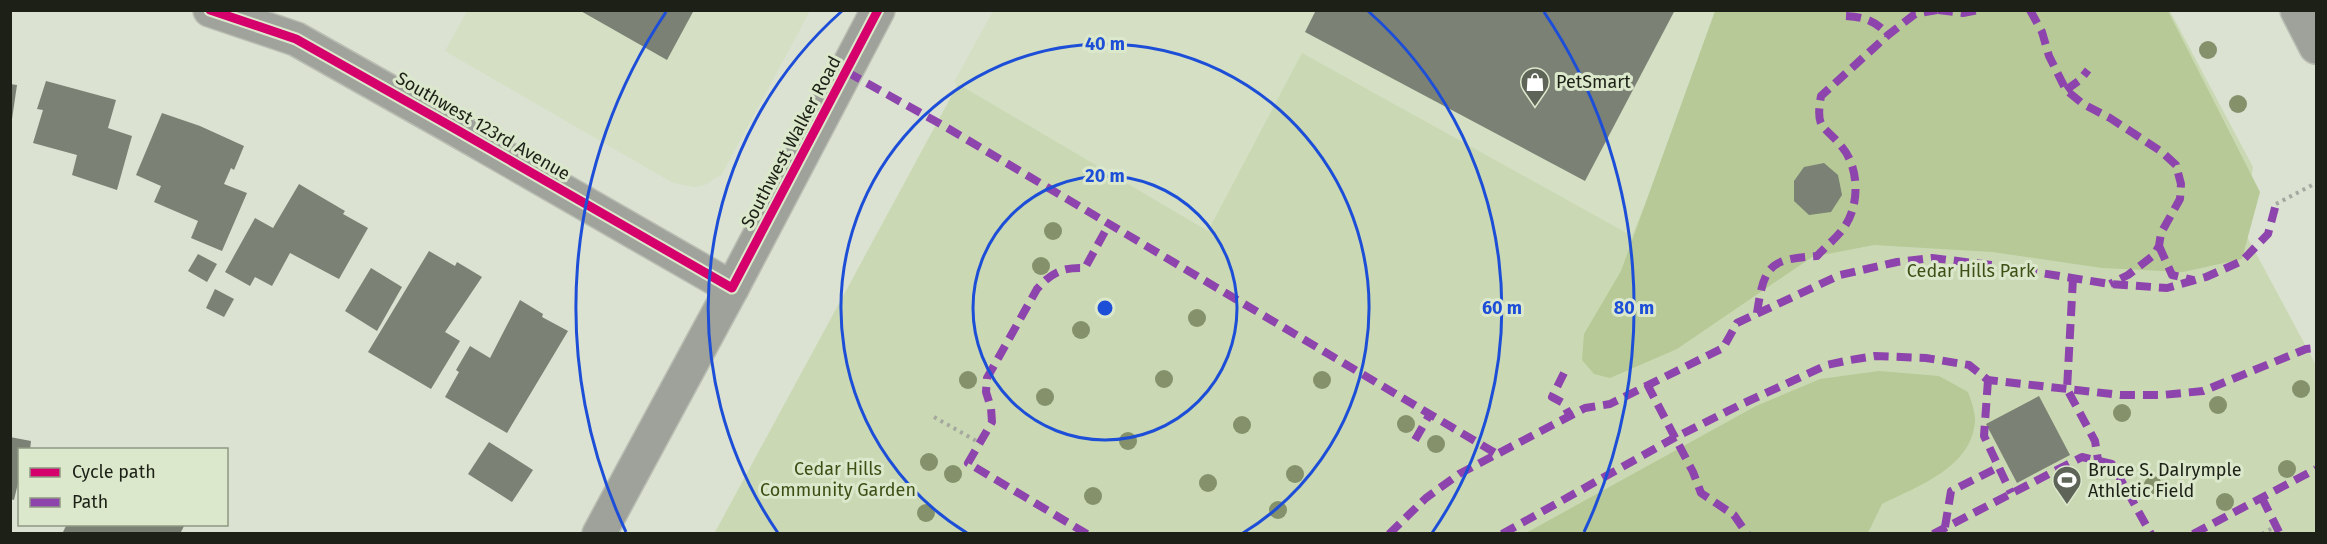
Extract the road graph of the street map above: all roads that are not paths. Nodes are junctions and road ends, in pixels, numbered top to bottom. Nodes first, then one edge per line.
1 (210, 10) edge
2 (878, 10) edge
3 (2297, 10) edge
4 (2316, 47) edge
5 (732, 288) junction
6 (599, 534) edge

1 - 5 street, Southwest 123rd Avenue
2 - 5 main road, Southwest Walker Road
3 - 4 main road
5 - 6 main road, Southwest Walker Road

